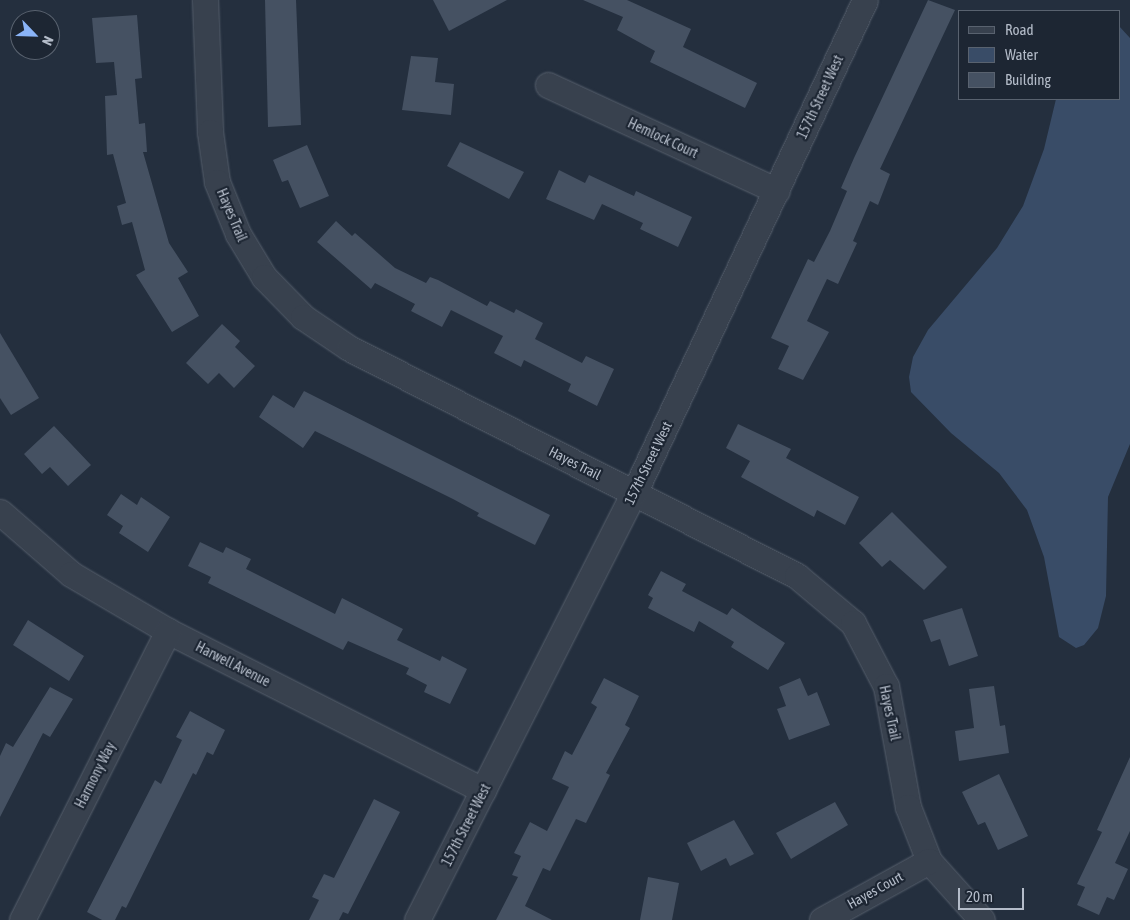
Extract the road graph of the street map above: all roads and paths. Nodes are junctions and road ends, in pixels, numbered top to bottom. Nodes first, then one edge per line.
1 (205, 0) edge
2 (865, 0) edge
3 (548, 85) dead end
4 (777, 191) junction
5 (634, 493) junction
6 (0, 512) edge
7 (168, 630) junction
8 (483, 790) junction
9 (929, 861) junction
10 (22, 920) edge
11 (417, 920) edge
12 (822, 920) edge
13 (982, 920) edge

1 - 5 street, Hayes Trail
2 - 4 street, 157th Street West
3 - 4 street, Hemlock Court
4 - 5 street, 157th Street West
5 - 8 street, 157th Street West
5 - 9 street, Hayes Trail
6 - 7 street, Harwell Avenue
7 - 8 street, Harwell Avenue
7 - 10 street, Harmony Way
8 - 11 street, 157th Street West
9 - 12 street, Hayes Court
9 - 13 street, Hayes Trail

